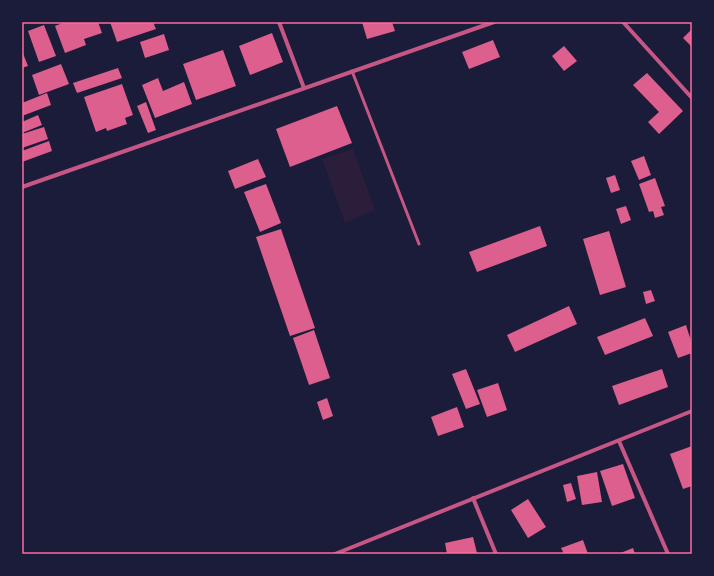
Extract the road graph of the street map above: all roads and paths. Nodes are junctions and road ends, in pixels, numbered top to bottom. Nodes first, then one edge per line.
1 (279, 22) edge
2 (494, 22) edge
3 (623, 22) edge
4 (352, 71) junction
5 (304, 88) junction
6 (692, 98) edge
7 (22, 188) edge
8 (419, 244) dead end
9 (692, 411) edge
10 (619, 441) junction
11 (473, 498) junction
12 (335, 554) edge
13 (496, 554) edge
14 (668, 554) edge

1 - 5 street
2 - 4 street
3 - 6 street
4 - 5 street
4 - 8 lane
5 - 7 street
9 - 10 street
10 - 11 street
10 - 14 street
11 - 12 street
11 - 13 street

